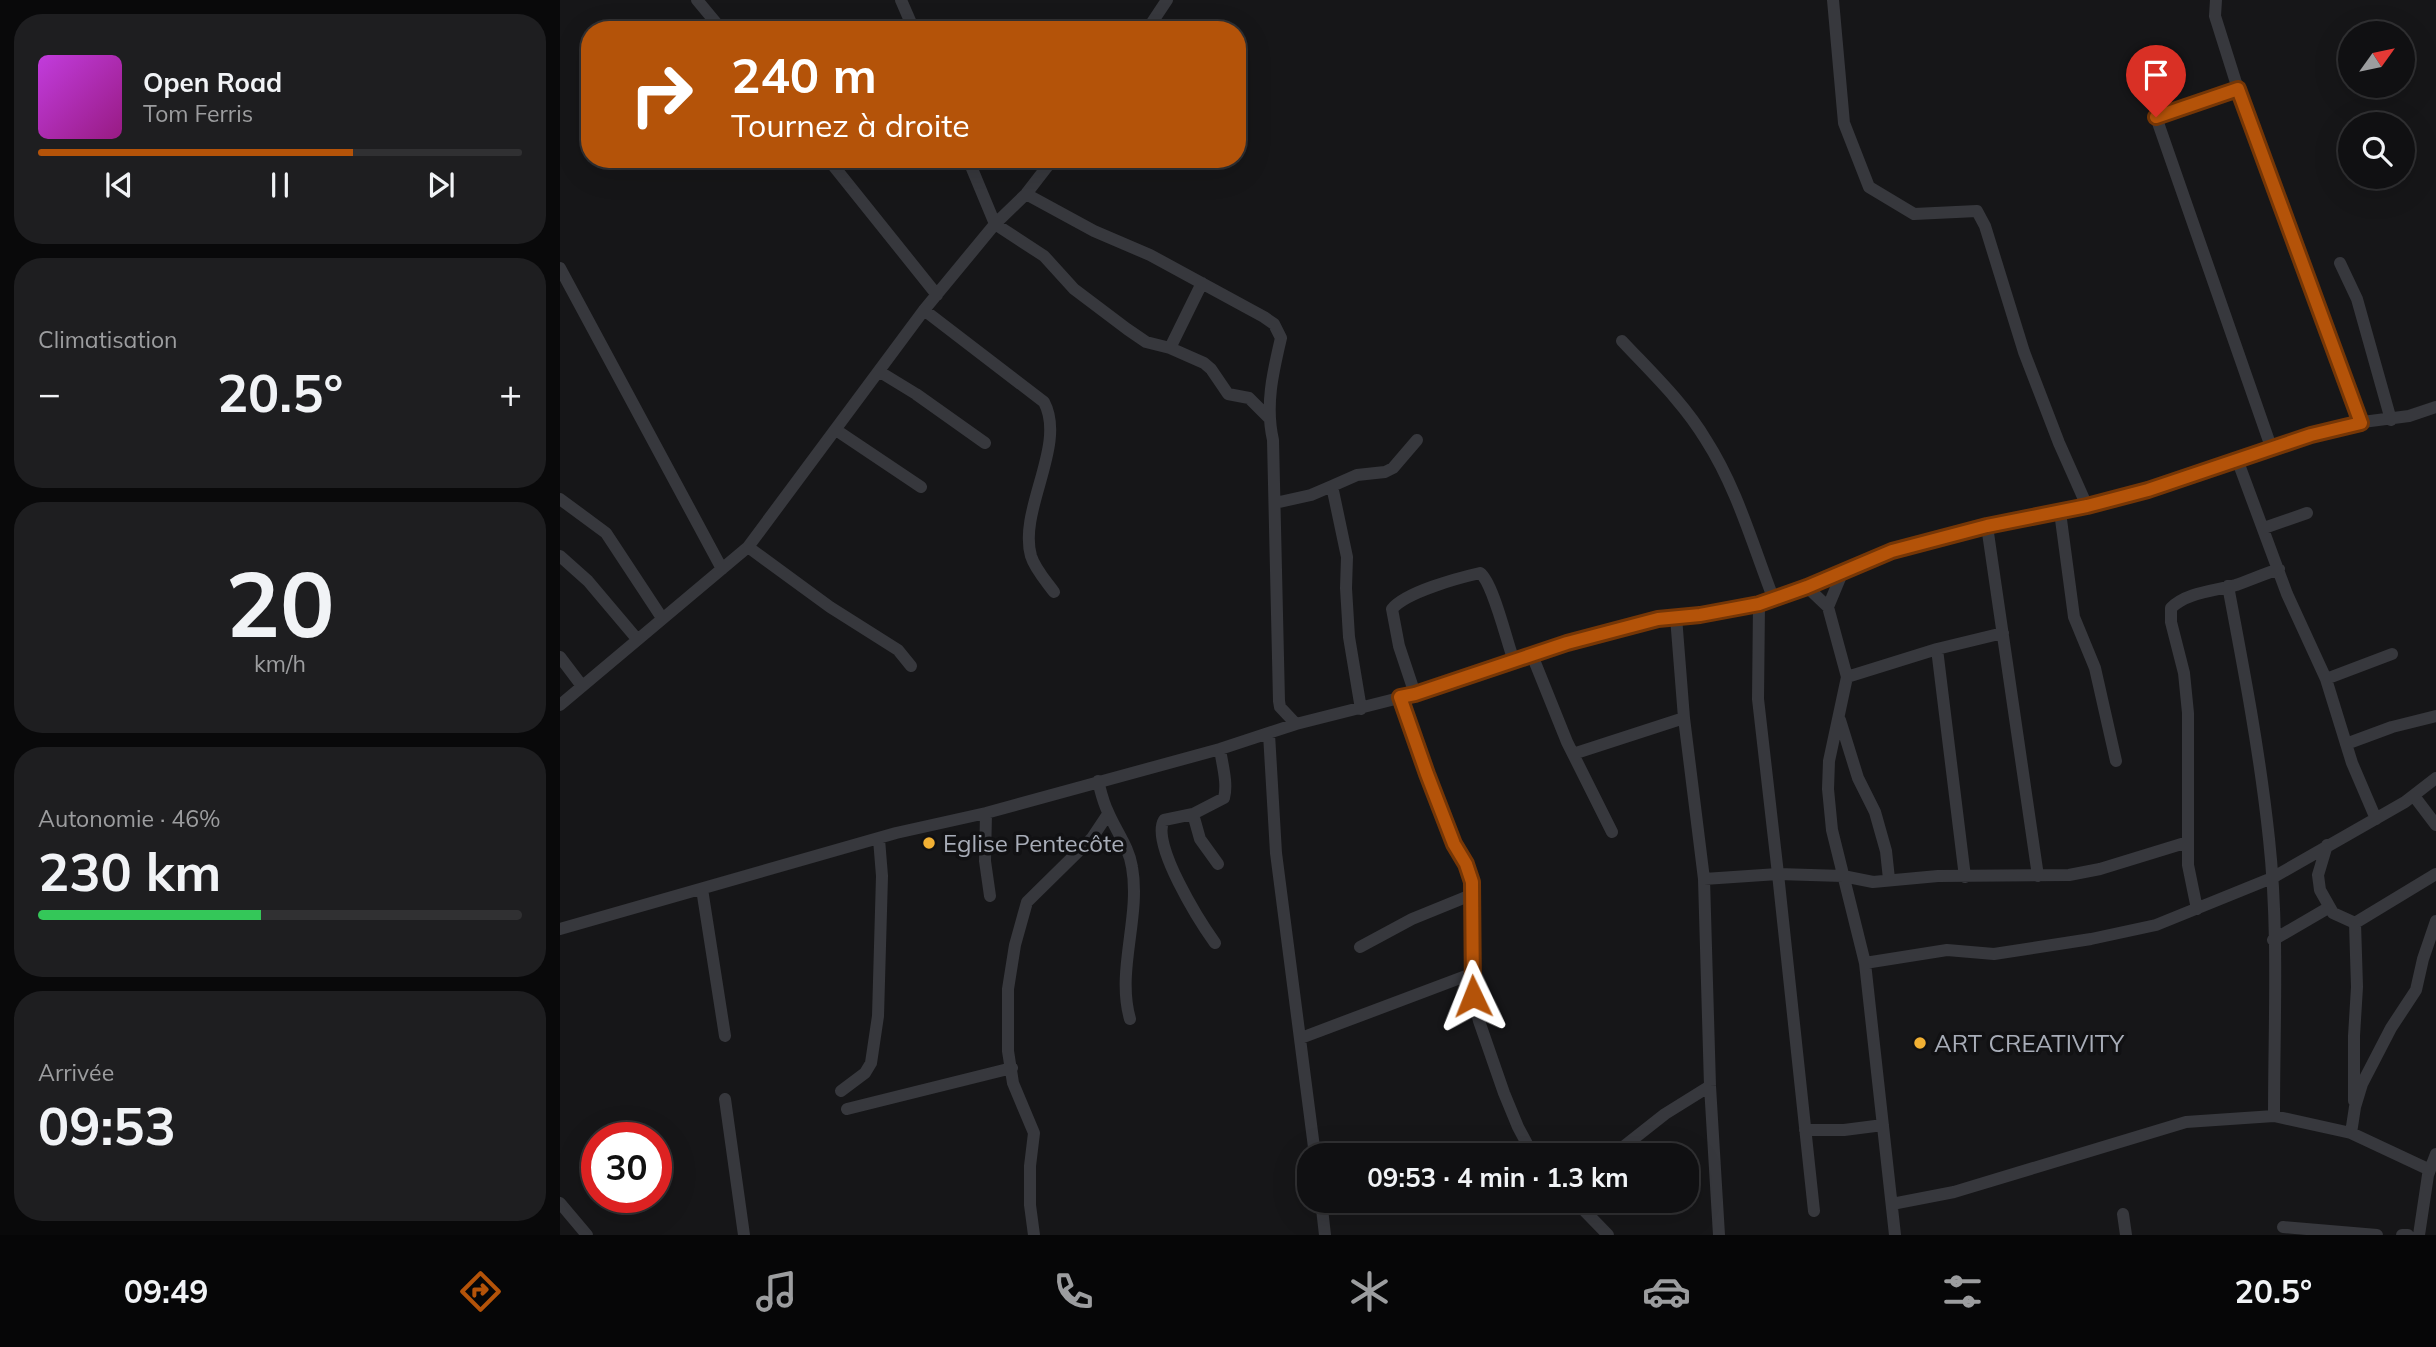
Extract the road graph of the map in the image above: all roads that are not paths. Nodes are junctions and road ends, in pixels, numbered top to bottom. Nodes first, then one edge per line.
1 (697, 0) edge
2 (901, 0) edge
3 (1167, 0) edge
4 (1833, 0) edge
5 (2217, 0) edge
6 (714, 21) edge
7 (910, 21) edge
8 (1153, 21) edge
9 (2238, 89) junction
10 (835, 168) edge
11 (972, 168) edge
12 (1046, 168) edge
13 (1026, 194) junction
14 (995, 224) junction
15 (2340, 263) dead end
16 (560, 268) edge
17 (1202, 283) junction
18 (937, 295) junction
19 (924, 310) junction
20 (1622, 341) dead end
21 (1170, 348) junction
22 (880, 372) junction
23 (2436, 407) edge
24 (1269, 418) junction
25 (2391, 420) junction
26 (2361, 423) junction
27 (836, 430) junction
28 (1417, 440) dead end
29 (985, 443) dead end
30 (2270, 444) dead end
31 (2237, 459) junction
32 (1332, 486) junction
33 (920, 488) dead end
34 (560, 499) edge
35 (1275, 503) junction
36 (2087, 506) junction
37 (2060, 512) junction
38 (2307, 513) dead end
39 (1987, 526) junction
40 (2264, 528) junction
41 (748, 547) junction
42 (560, 556) edge
43 (722, 569) junction
44 (2279, 569) junction
45 (1843, 571) junction
46 (2228, 586) junction
47 (1807, 587) junction
48 (1054, 592) dead end
49 (1774, 600) junction
50 (1759, 604) junction
51 (1828, 607) junction
52 (1676, 617) junction
53 (662, 618) junction
54 (2003, 633) junction
55 (637, 639) junction
56 (1937, 649) junction
57 (2392, 654) dead end
58 (1532, 655) junction
59 (560, 657) edge
60 (1514, 662) junction
61 (911, 666) dead end
62 (1847, 677) junction
63 (2326, 679) junction
64 (582, 686) junction
65 (1415, 694) junction
66 (1400, 697) junction
67 (560, 705) edge
68 (1280, 707) junction
69 (1361, 709) junction
70 (1839, 716) junction
71 (2436, 716) edge
72 (1684, 718) junction
73 (1296, 724) junction
74 (1273, 732) junction
75 (2346, 744) junction
76 (1220, 749) junction
77 (1573, 754) junction
78 (2116, 761) dead end
79 (2436, 778) edge
80 (1098, 781) junction
81 (2414, 796) junction
82 (986, 813) junction
83 (1108, 814) junction
84 (1193, 814) junction
85 (2376, 819) junction
86 (2436, 825) edge
87 (1612, 832) dead end
88 (879, 839) junction
89 (2188, 842) junction
90 (2327, 845) junction
91 (1218, 864) dead end
92 (1778, 874) junction
93 (2436, 874) edge
94 (1843, 876) junction
95 (2038, 876) junction
96 (1965, 877) junction
97 (2272, 878) junction
98 (1704, 879) junction
99 (1889, 879) junction
100 (702, 889) junction
101 (1471, 895) junction
102 (990, 896) dead end
103 (2328, 908) junction
104 (2197, 909) junction
105 (2436, 921) edge
106 (2355, 923) junction
107 (560, 929) edge
108 (2273, 940) junction
109 (1215, 943) dead end
110 (1360, 947) dead end
111 (1865, 963) junction
112 (1471, 974) junction
113 (1130, 1019) dead end
114 (725, 1036) dead end
115 (1301, 1038) junction
116 (1012, 1068) junction
117 (1710, 1086) junction
118 (841, 1091) dead end
119 (726, 1099) dead end
120 (2355, 1107) junction
121 (847, 1110) dead end
122 (2274, 1116) junction
123 (1883, 1125) junction
124 (1805, 1130) junction
125 (2351, 1133) junction
126 (1314, 1143) edge
127 (1527, 1143) edge
128 (1628, 1143) edge
129 (2436, 1154) edge
130 (2430, 1170) junction
131 (560, 1203) edge
132 (1892, 1204) junction
133 (1814, 1212) dead end
134 (1322, 1213) edge
135 (1587, 1213) edge
136 (2123, 1214) dead end
137 (2283, 1227) dead end
138 (1895, 1231) edge
139 (587, 1235) edge
140 (744, 1235) edge
141 (1034, 1235) edge
142 (1325, 1235) edge
143 (1608, 1235) edge
144 (1719, 1235) edge
145 (1908, 1235) edge
146 (2126, 1235) edge
147 (2377, 1235) edge
148 (2402, 1235) edge
149 (2408, 1235) edge
150 (2420, 1235) edge

1 - 6 street
2 - 7 street
3 - 8 street
4 - 36 street
5 - 9 street
9 - 26 street
9 - 30 street
10 - 18 street
11 - 14 street
12 - 13 street
13 - 14 street
13 - 17 street
14 - 18 street
14 - 21 street
15 - 25 street
16 - 43 street
17 - 21 street
17 - 24 street
18 - 19 street
19 - 22 street
19 - 48 street
20 - 49 street
21 - 24 street
22 - 27 street
22 - 29 street
23 - 25 street
24 - 35 street
25 - 26 street
26 - 31 street
27 - 33 street
27 - 41 street
28 - 32 street
31 - 36 street
31 - 40 street
32 - 35 street
32 - 69 street
34 - 53 street
35 - 68 street
36 - 37 street
37 - 39 street
37 - 78 street
38 - 40 street
39 - 45 street
39 - 54 street
40 - 44 street
41 - 43 street
41 - 61 street
42 - 55 street
43 - 53 street
44 - 46 street
44 - 63 street
45 - 47 street
45 - 51 street
46 - 89 street
46 - 97 street
47 - 49 street
47 - 51 street
49 - 50 street
50 - 52 street
50 - 92 street
51 - 62 street
52 - 58 street
52 - 72 street
53 - 55 street
54 - 56 street
54 - 95 street
55 - 64 street
56 - 62 street
56 - 96 street
57 - 63 street
58 - 60 street
58 - 77 street
59 - 64 street
60 - 65 street
60 - 65 street
62 - 70 street
63 - 75 street
64 - 67 street
65 - 66 street
66 - 69 street
66 - 101 street
68 - 73 street
68 - 74 street
69 - 73 street
70 - 94 street
70 - 99 street
71 - 75 street
72 - 77 street
72 - 98 street
73 - 74 street
74 - 76 street
74 - 115 street
75 - 85 street
76 - 80 street
76 - 84 street
77 - 87 street
79 - 81 street
80 - 82 street
80 - 83 street
81 - 85 street
81 - 86 street
82 - 88 street
82 - 102 street
83 - 113 street
83 - 116 street
84 - 91 street
84 - 109 street
85 - 90 street
88 - 100 street
88 - 118 street
89 - 95 street
89 - 104 street
90 - 97 street
90 - 103 street
92 - 94 street
92 - 98 street
92 - 124 street
93 - 106 street
94 - 99 street
94 - 111 street
95 - 96 street
96 - 99 street
97 - 104 street
97 - 108 street
98 - 117 street
100 - 107 street
100 - 114 street
101 - 110 street
101 - 112 street
103 - 106 street
103 - 108 street
104 - 111 street
105 - 120 street
106 - 120 street
108 - 122 street
111 - 123 street
112 - 115 street
112 - 127 street
115 - 126 street
116 - 121 street
116 - 141 street
117 - 128 street
117 - 144 street
119 - 140 street
120 - 125 street
122 - 125 street
122 - 132 street
123 - 124 street
123 - 132 street
124 - 133 street
125 - 130 street
129 - 130 street
130 - 150 street
131 - 139 street
132 - 138 street
134 - 142 street
135 - 143 street
136 - 146 street
137 - 147 street
138 - 145 street
148 - 149 street

